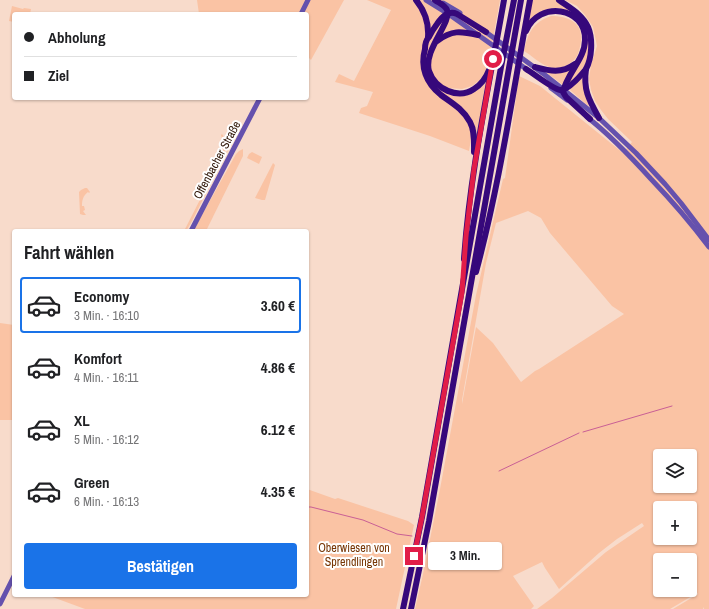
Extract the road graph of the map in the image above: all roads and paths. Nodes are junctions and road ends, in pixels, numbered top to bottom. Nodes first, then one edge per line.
1 (308, 0) edge
2 (416, 0) edge
3 (426, 0) edge
4 (436, 0) edge
5 (504, 0) edge
6 (514, 0) edge
7 (521, 0) edge
8 (530, 0) edge
9 (559, 0) edge
10 (302, 12) edge
11 (447, 13) junction
12 (478, 35) junction
13 (486, 35) junction
14 (428, 38) junction
15 (436, 42) junction
16 (522, 46) junction
17 (493, 59) junction
18 (576, 63) junction
19 (535, 67) junction
20 (525, 68) junction
21 (586, 68) junction
22 (564, 90) junction
23 (259, 100) edge
24 (599, 118) junction
25 (590, 119) junction
26 (474, 169) junction
27 (192, 229) edge
28 (709, 240) edge
29 (709, 247) edge
30 (462, 292) junction
31 (466, 308) junction
32 (12, 580) edge
33 (0, 604) edge
34 (403, 609) edge
35 (411, 609) edge

1 - 10 main road
2 - 14 highway
3 - 11 main road
4 - 11 highway
4 - 13 main road
5 - 17 highway
6 - 30 highway
7 - 31 highway
8 - 16 highway
9 - 21 highway
11 - 12 main road
11 - 13 highway
11 - 14 highway
11 - 15 highway
12 - 13 main road
12 - 15 highway
13 - 19 main road
13 - 20 main road
14 - 26 highway
15 - 17 highway
16 - 18 highway
16 - 31 highway
17 - 26 highway
18 - 19 highway
18 - 22 highway
19 - 22 main road
20 - 22 highway
20 - 25 main road
21 - 22 highway
21 - 24 highway
22 - 24 main road
22 - 25 highway
23 - 27 main road, Offenbacher Straße
24 - 28 main road
25 - 29 main road
26 - 30 highway
30 - 34 highway
31 - 35 highway
32 - 33 main road

